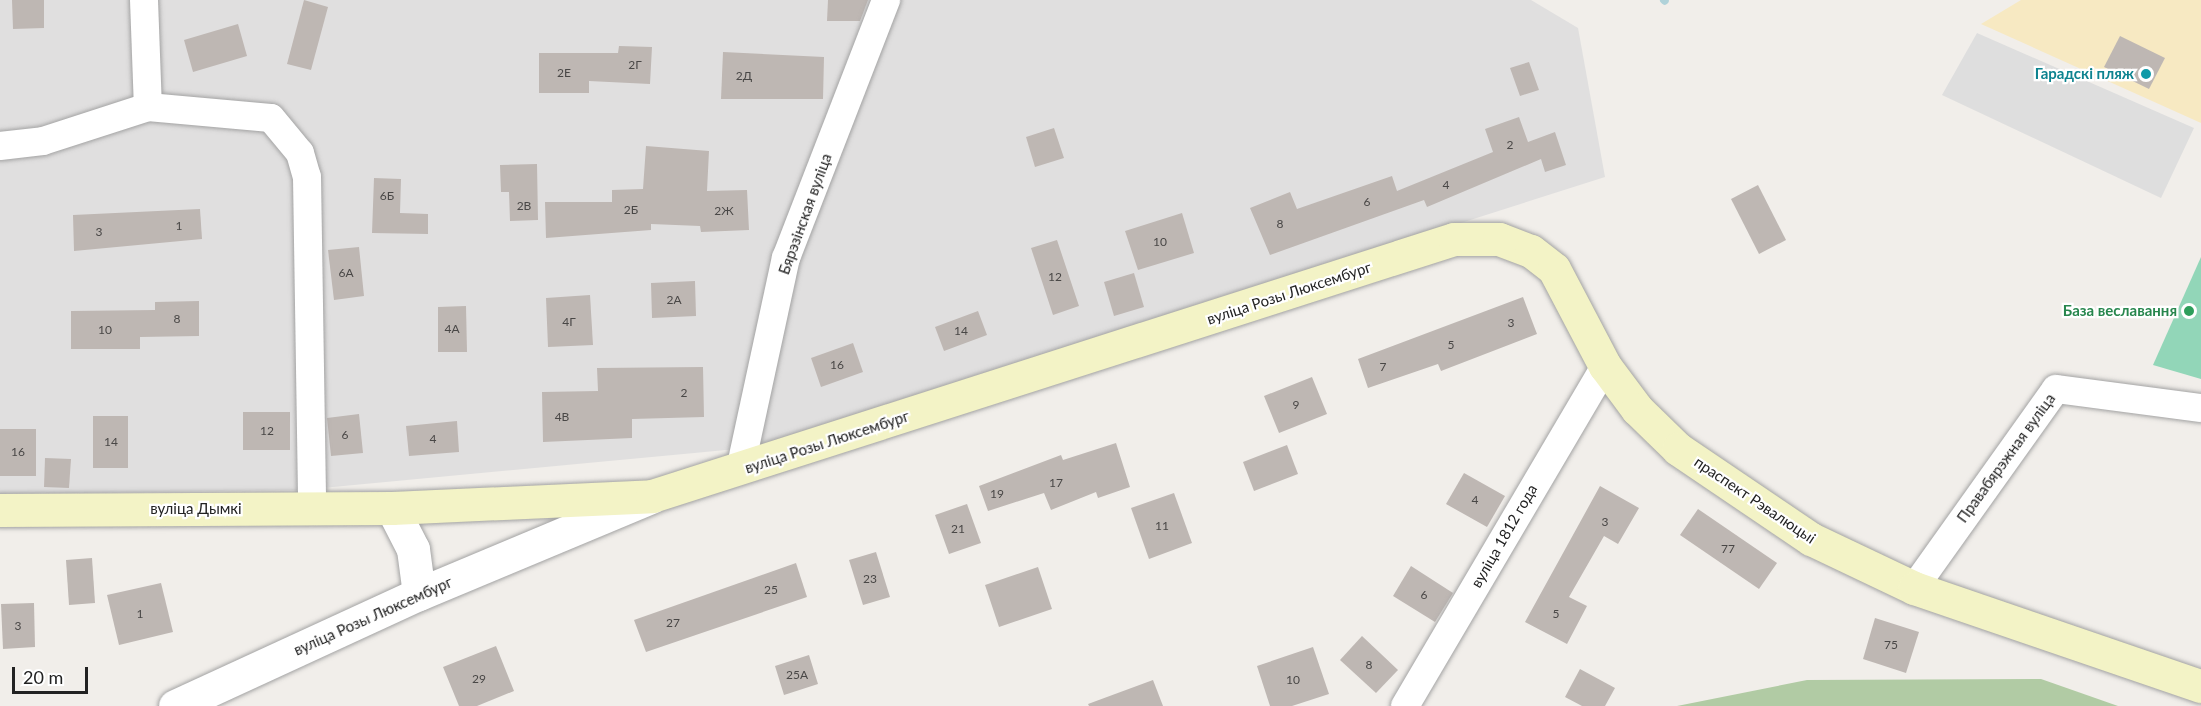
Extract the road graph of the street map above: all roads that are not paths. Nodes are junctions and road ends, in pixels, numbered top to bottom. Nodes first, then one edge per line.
1 (144, 0) edge
2 (886, 0) edge
3 (148, 107) junction
4 (0, 146) edge
5 (1499, 239) joint
6 (1605, 366) junction
7 (2201, 408) edge
8 (740, 470) junction
9 (652, 496) junction
10 (312, 508) junction
11 (392, 508) junction
12 (0, 510) edge
13 (1914, 588) junction
14 (419, 594) junction
15 (2201, 686) edge
16 (175, 706) edge
17 (1405, 706) edge

1 - 3 street
2 - 8 street, Бярэзінская вуліца
3 - 4 street
3 - 10 street
5 - 6 main road, праспект Рэвалюцыі
5 - 8 main road, вуліца Розы Люксембург
6 - 13 main road, праспект Рэвалюцыі
6 - 17 street, вуліца 1812 года
7 - 13 street, Правабярэжная вуліца
8 - 9 main road, вуліца Розы Люксембург
9 - 11 main road, вуліца Дымкі
9 - 14 street, вуліца Розы Люксембург
10 - 11 main road, вуліца Дымкі
10 - 12 main road, вуліца Дымкі
11 - 14 street
13 - 15 main road, праспект Рэвалюцыі
14 - 16 street, вуліца Розы Люксембург

